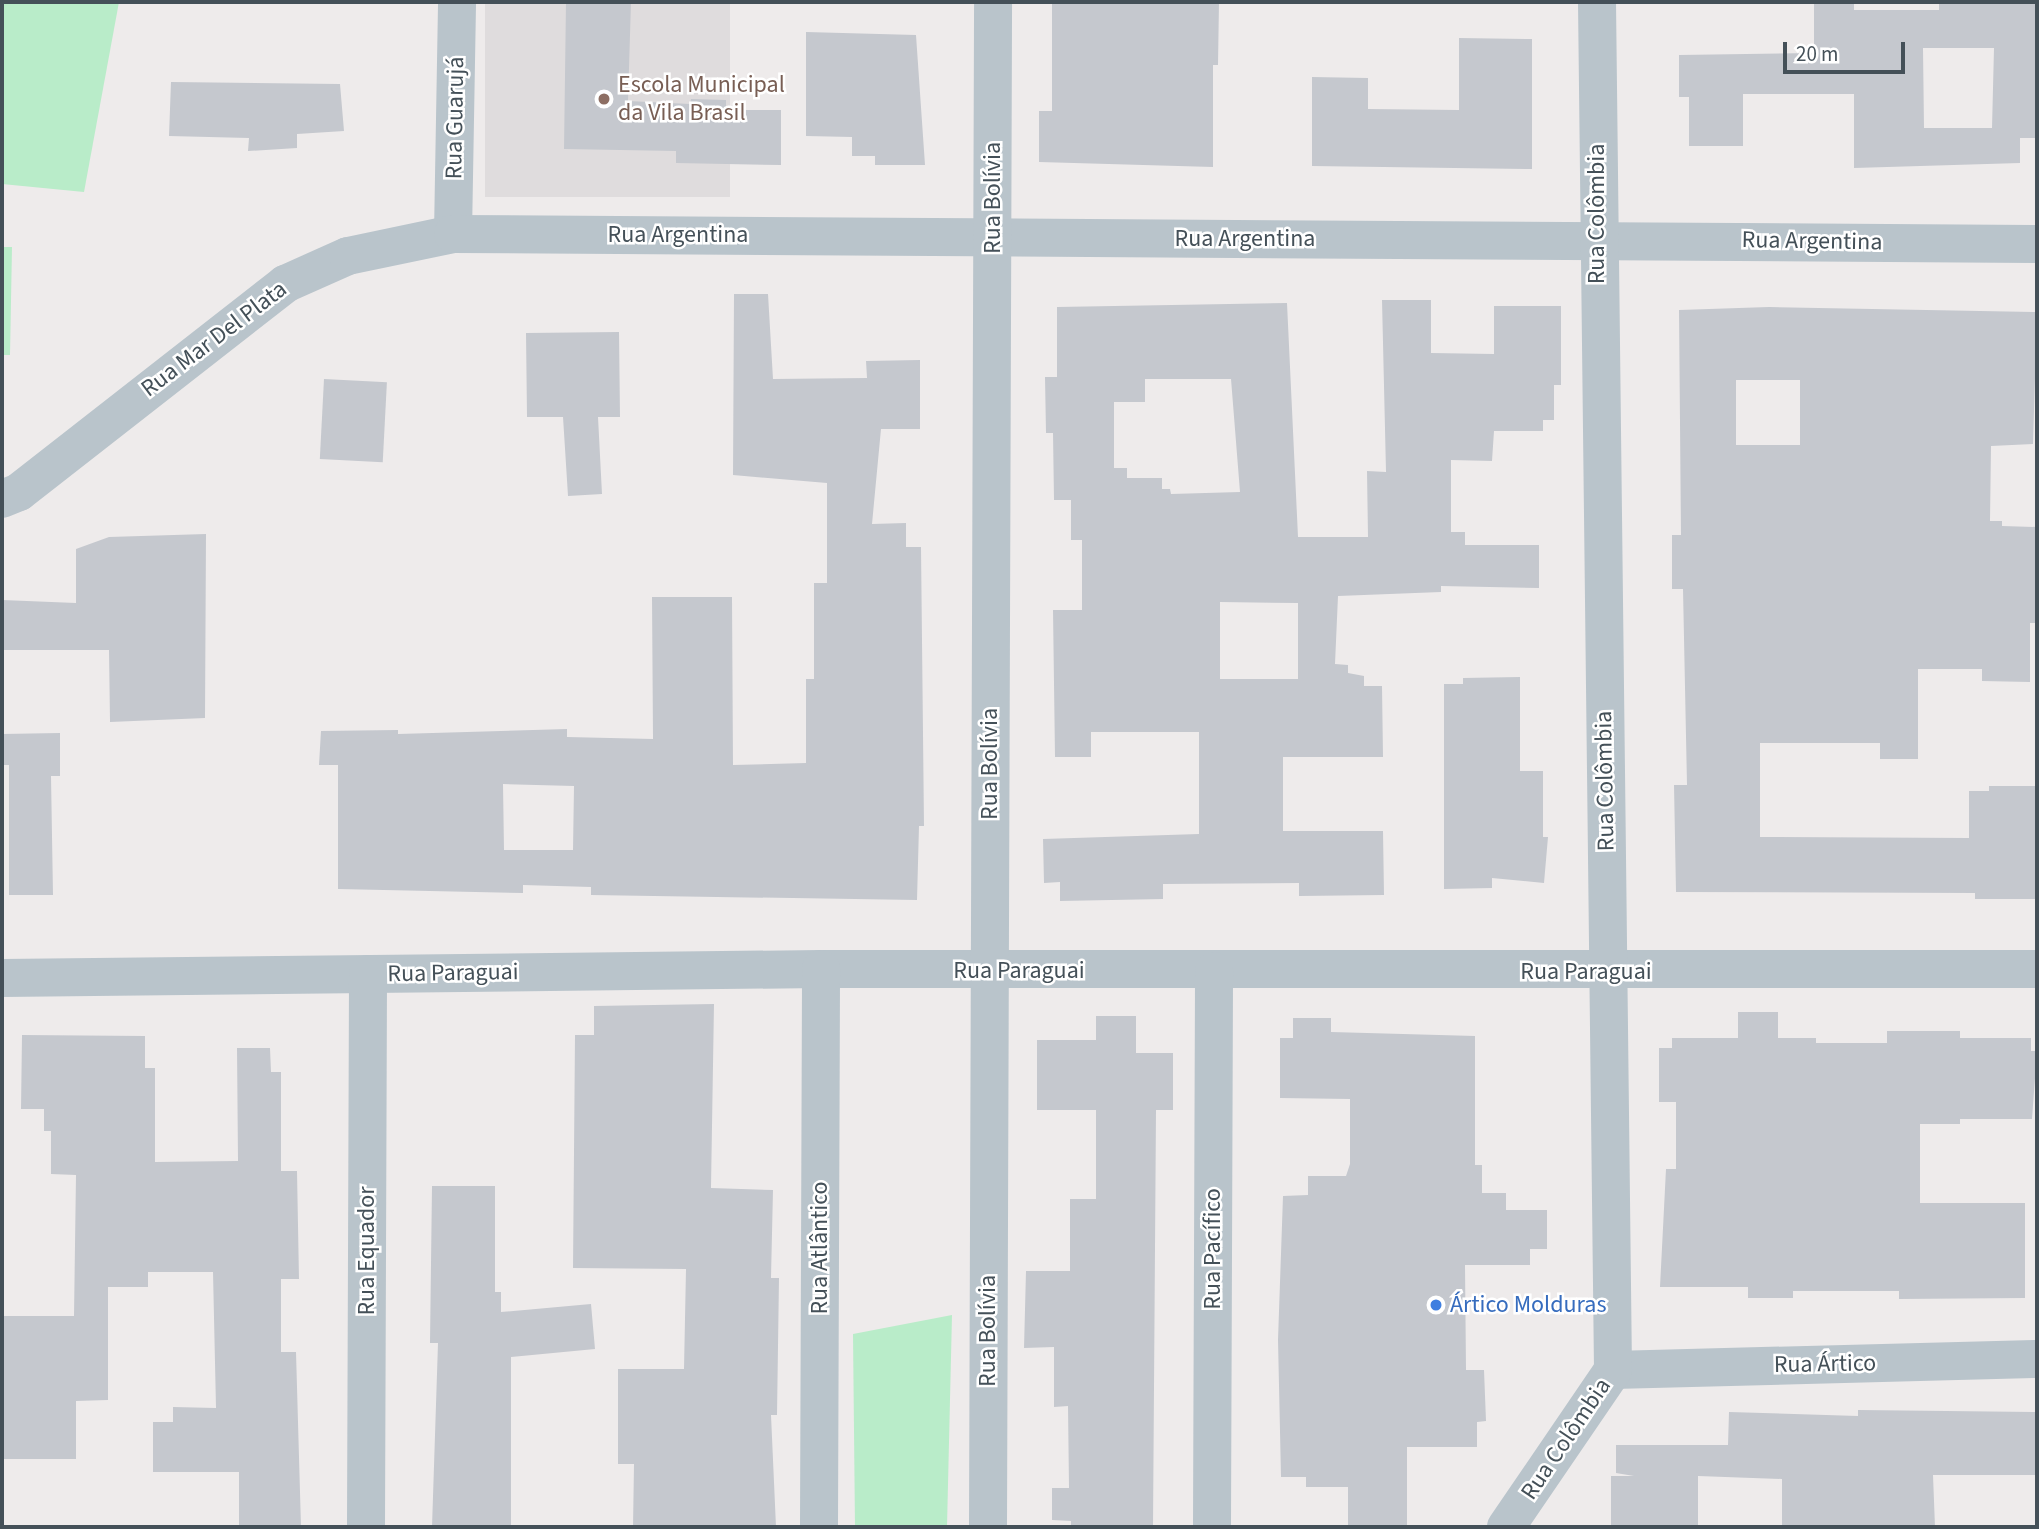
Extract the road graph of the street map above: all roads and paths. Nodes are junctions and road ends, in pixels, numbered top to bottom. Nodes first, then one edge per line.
1 (457, 2) edge
2 (993, 2) edge
3 (1597, 2) edge
4 (453, 234) junction
5 (993, 238) junction
6 (1597, 239) junction
7 (2037, 244) edge
8 (2, 499) edge
9 (821, 969) junction
10 (2037, 969) edge
11 (1214, 971) junction
12 (988, 972) junction
13 (1607, 972) junction
14 (368, 974) junction
15 (2, 978) edge
16 (2037, 1359) edge
17 (1613, 1370) junction
18 (366, 1527) edge
19 (819, 1527) edge
20 (988, 1527) edge
21 (1212, 1527) edge
22 (1506, 1527) edge

1 - 4 street, Rua Guarujá
2 - 5 street, Rua Bolívia
3 - 6 street, Rua Colômbia
4 - 5 street, Rua Argentina
4 - 8 street, Rua Mar Del Plata
5 - 6 street, Rua Argentina
5 - 12 street, Rua Bolívia
6 - 7 street, Rua Argentina
6 - 13 street, Rua Colômbia
9 - 12 street, Rua Paraguai
9 - 14 street, Rua Paraguai
9 - 19 street, Rua Atlântico
10 - 13 street, Rua Paraguai
11 - 12 street, Rua Paraguai
11 - 13 street, Rua Paraguai
11 - 21 street, Rua Pacífico
12 - 20 street, Rua Bolívia
13 - 17 street, Rua Colômbia
14 - 15 street, Rua Paraguai
14 - 18 street, Rua Equador
16 - 17 street, Rua Ártico
17 - 22 street, Rua Colômbia

